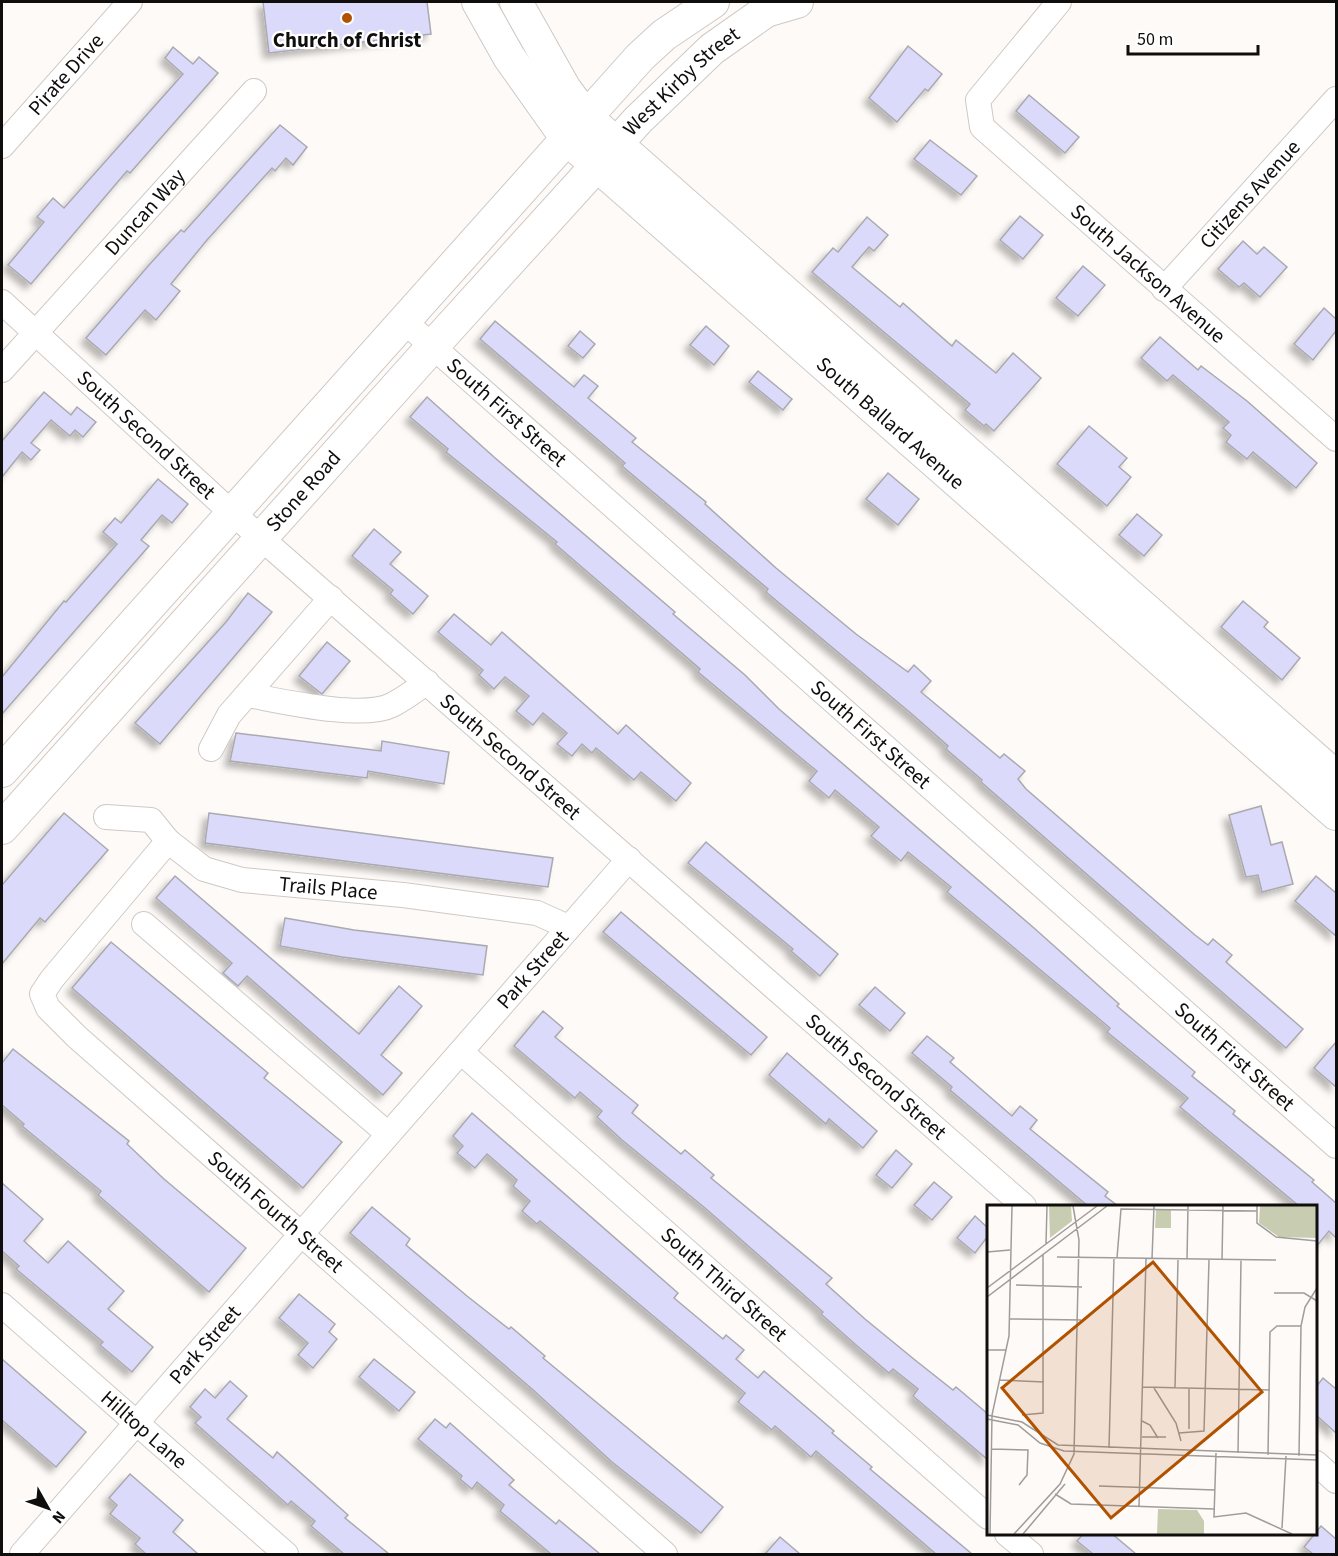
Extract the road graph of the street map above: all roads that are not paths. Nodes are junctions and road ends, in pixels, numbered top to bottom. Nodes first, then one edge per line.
1 (130, 2) edge
2 (478, 2) edge
3 (516, 2) edge
4 (713, 2) edge
5 (796, 2) edge
6 (1059, 2) edge
7 (254, 92) dead end
8 (1336, 99) edge
9 (576, 128) junction
10 (2, 146) edge
11 (607, 156) junction
12 (1164, 289) junction
13 (2, 302) edge
14 (405, 322) junction
15 (35, 333) junction
16 (432, 346) junction
17 (2, 370) edge
18 (1336, 439) edge
19 (233, 513) junction
20 (260, 537) junction
21 (1046, 542) junction
22 (331, 598) junction
23 (427, 682) junction
24 (248, 695) junction
25 (211, 749) dead end
26 (2, 771) edge
27 (1336, 777) edge
28 (1336, 814) edge
29 (106, 817) dead end
30 (2, 828) edge
31 (168, 841) junction
32 (629, 859) junction
33 (144, 924) dead end
34 (568, 927) junction
35 (461, 1052) junction
36 (388, 1134) junction
37 (1336, 1146) edge
38 (1023, 1205) edge
39 (301, 1233) junction
40 (2, 1305) edge
41 (135, 1424) junction
42 (1317, 1464) edge
43 (1336, 1481) edge
44 (987, 1516) edge
45 (1009, 1535) edge
46 (22, 1554) edge
47 (286, 1554) edge
48 (665, 1554) edge
49 (1030, 1554) edge

1 - 10 street, Pirate Drive
2 - 9 main road, South Ballard Avenue
3 - 9 main road, South Ballard Avenue
4 - 9 main road, West Kirby Street
5 - 11 main road, West Kirby Street
6 - 12 street, South Jackson Avenue
7 - 15 street, Duncan Way
8 - 12 street, Citizens Avenue
9 - 11 main road, South Ballard Avenue
9 - 14 main road, Stone Road
11 - 16 main road, Stone Road
11 - 21 main road, South Ballard Avenue
12 - 18 street, South Jackson Avenue
13 - 15 street, South Second Street
14 - 16 street, South First Street
14 - 19 main road, Stone Road
15 - 17 street, Duncan Way
15 - 19 street, South Second Street
16 - 20 main road, Stone Road
16 - 37 street, South First Street
19 - 20 street, South Second Street
19 - 26 main road, Stone Road
20 - 22 street, South Second Street
20 - 30 main road, Stone Road
21 - 27 main road, South Ballard Avenue
21 - 28 main road, South Ballard Avenue
22 - 23 street, South Second Street
22 - 24 street
23 - 24 street
23 - 32 street, South Second Street
24 - 25 street
29 - 31 street, Trails Place
31 - 34 street, Trails Place
31 - 39 street, South Fourth Street
32 - 34 street, Park Street
32 - 38 street, South Second Street
33 - 36 street
34 - 35 street, Park Street
35 - 36 street, Park Street
35 - 44 street, South Third Street
36 - 39 street, Park Street
39 - 41 street, Park Street
39 - 48 street, South Fourth Street
40 - 41 street, Hilltop Lane
41 - 46 street, Park Street
41 - 47 street, Hilltop Lane
42 - 43 street
45 - 49 street

